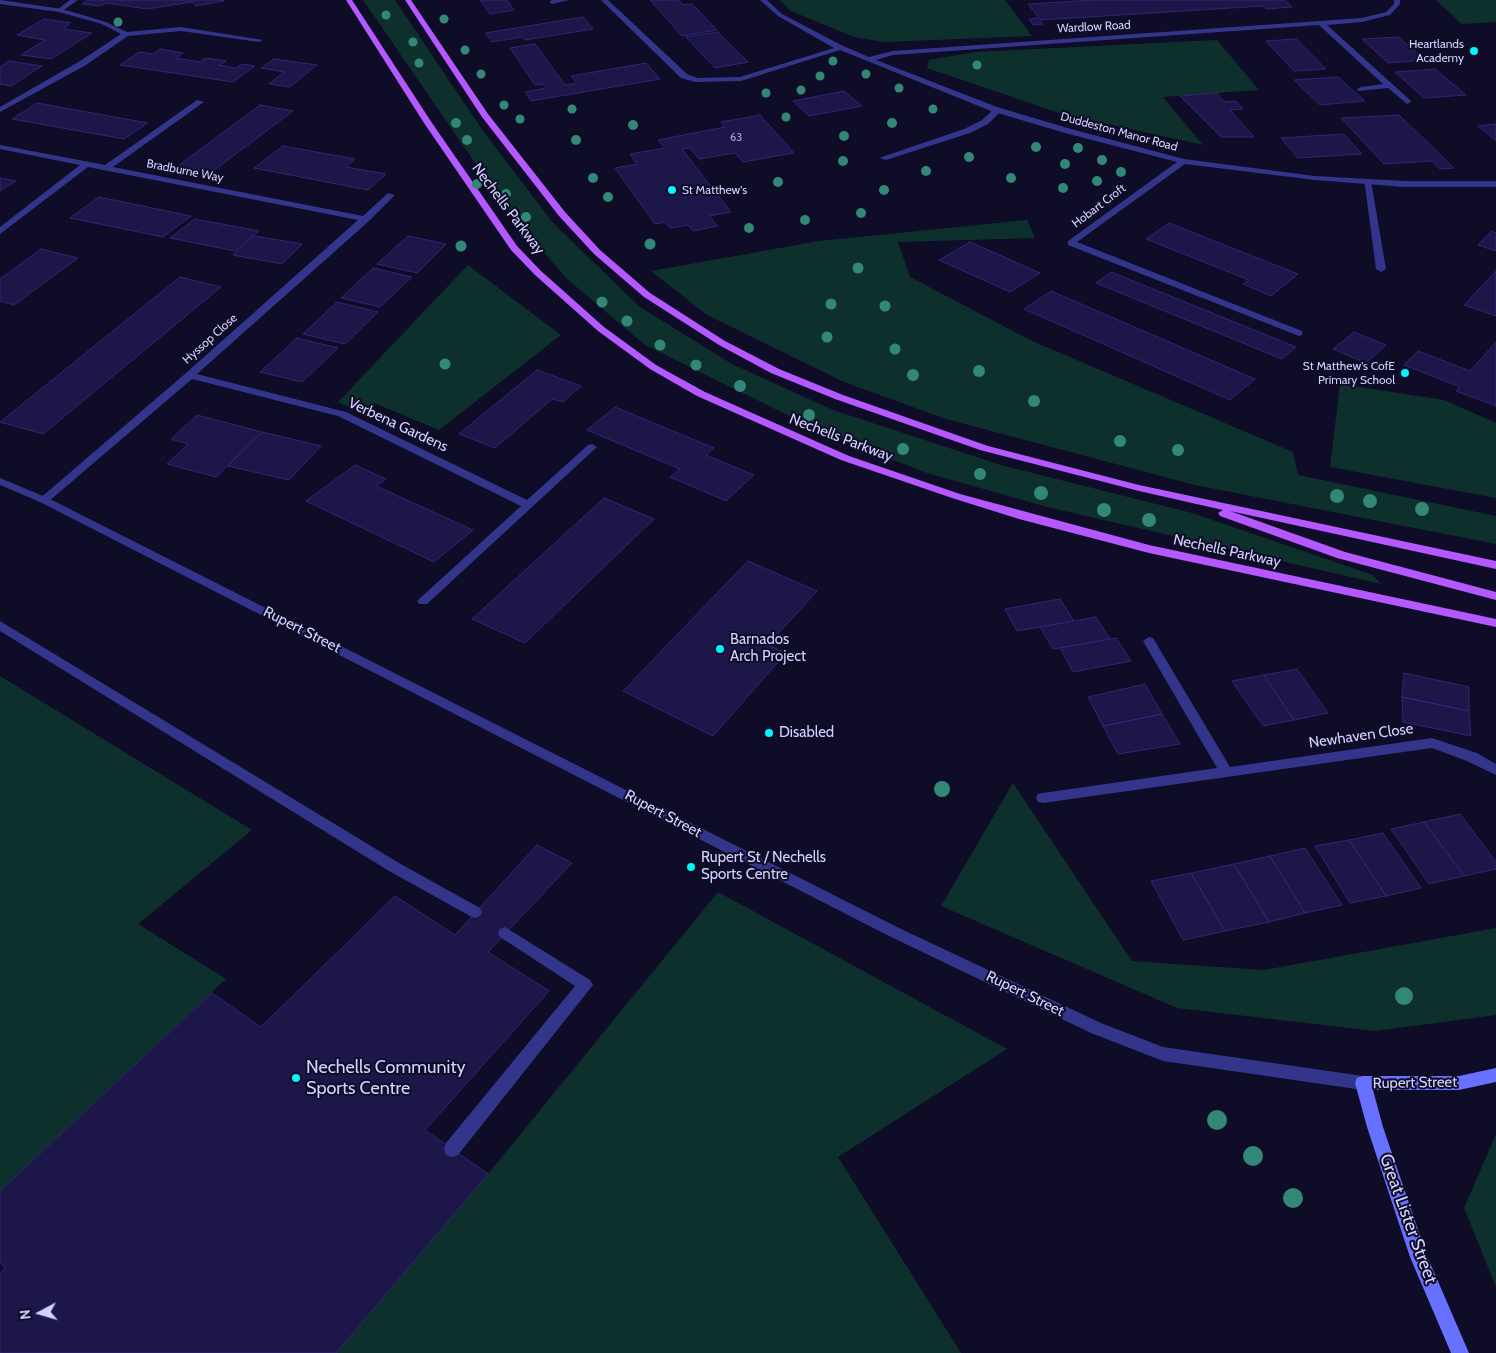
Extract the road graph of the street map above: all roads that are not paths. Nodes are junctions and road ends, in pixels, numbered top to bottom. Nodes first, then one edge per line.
1 (75, 0) edge
2 (349, 0) edge
3 (408, 0) edge
4 (566, 0) edge
5 (604, 0) edge
6 (762, 0) edge
7 (1397, 0) edge
8 (0, 2) edge
9 (552, 2) dead end
10 (60, 10) junction
11 (1321, 24) junction
12 (126, 34) junction
13 (259, 40) dead end
14 (840, 48) junction
15 (870, 59) junction
16 (1390, 86) junction
17 (1361, 89) dead end
18 (200, 102) dead end
19 (1407, 102) dead end
20 (0, 110) edge
21 (998, 110) junction
22 (0, 147) edge
23 (883, 158) dead end
24 (1184, 161) junction
25 (87, 164) junction
26 (106, 168) junction
27 (1367, 181) junction
28 (1496, 184) edge
29 (391, 195) dead end
30 (366, 219) junction
31 (0, 231) edge
32 (1381, 269) dead end
33 (1299, 333) dead end
34 (190, 375) junction
35 (592, 447) dead end
36 (0, 481) edge
37 (1177, 496) junction
38 (44, 500) junction
39 (529, 504) junction
40 (1496, 566) edge
41 (1496, 596) edge
42 (423, 601) dead end
43 (1496, 622) edge
44 (0, 625) edge
45 (1149, 641) dead end
46 (1496, 770) edge
47 (1226, 772) junction
48 (1043, 798) dead end
49 (476, 912) dead end
50 (505, 933) dead end
51 (1496, 1075) edge
52 (1363, 1083) junction
53 (452, 1149) dead end
54 (1460, 1353) edge

1 - 10 street
2 - 43 main road, Nechells Parkway
3 - 37 main road
4 - 9 street
5 - 14 street
6 - 14 street, Duddeston Manor Road
7 - 11 street, Wardlow Road
8 - 10 street
10 - 12 street
11 - 15 street, Wardlow Road
11 - 16 street
12 - 13 street
12 - 20 street
14 - 15 street, Duddeston Manor Road
15 - 21 street, Duddeston Manor Road
16 - 17 street
16 - 19 street
18 - 26 street
21 - 23 street
21 - 24 street, Duddeston Manor Road
22 - 25 street, Bradburne Way
24 - 27 street, Duddeston Manor Road
24 - 33 street, Hobart Croft
25 - 26 street, Bradburne Way
25 - 31 street
26 - 30 street, Bradburne Way
27 - 28 street, Duddeston Manor Road
27 - 32 street
29 - 30 street, Hyssop Close
30 - 34 street, Hyssop Close
34 - 38 street, Hyssop Close
34 - 39 street, Verbena Gardens
35 - 39 street
36 - 38 street, Rupert Street
37 - 40 main road
37 - 41 main road
38 - 52 street, Rupert Street
39 - 42 street
44 - 49 street
45 - 47 street
46 - 47 street, Newhaven Close
47 - 48 street, Newhaven Close
50 - 53 street
51 - 52 main road, Rupert Street
52 - 54 main road, Great Lister Street

